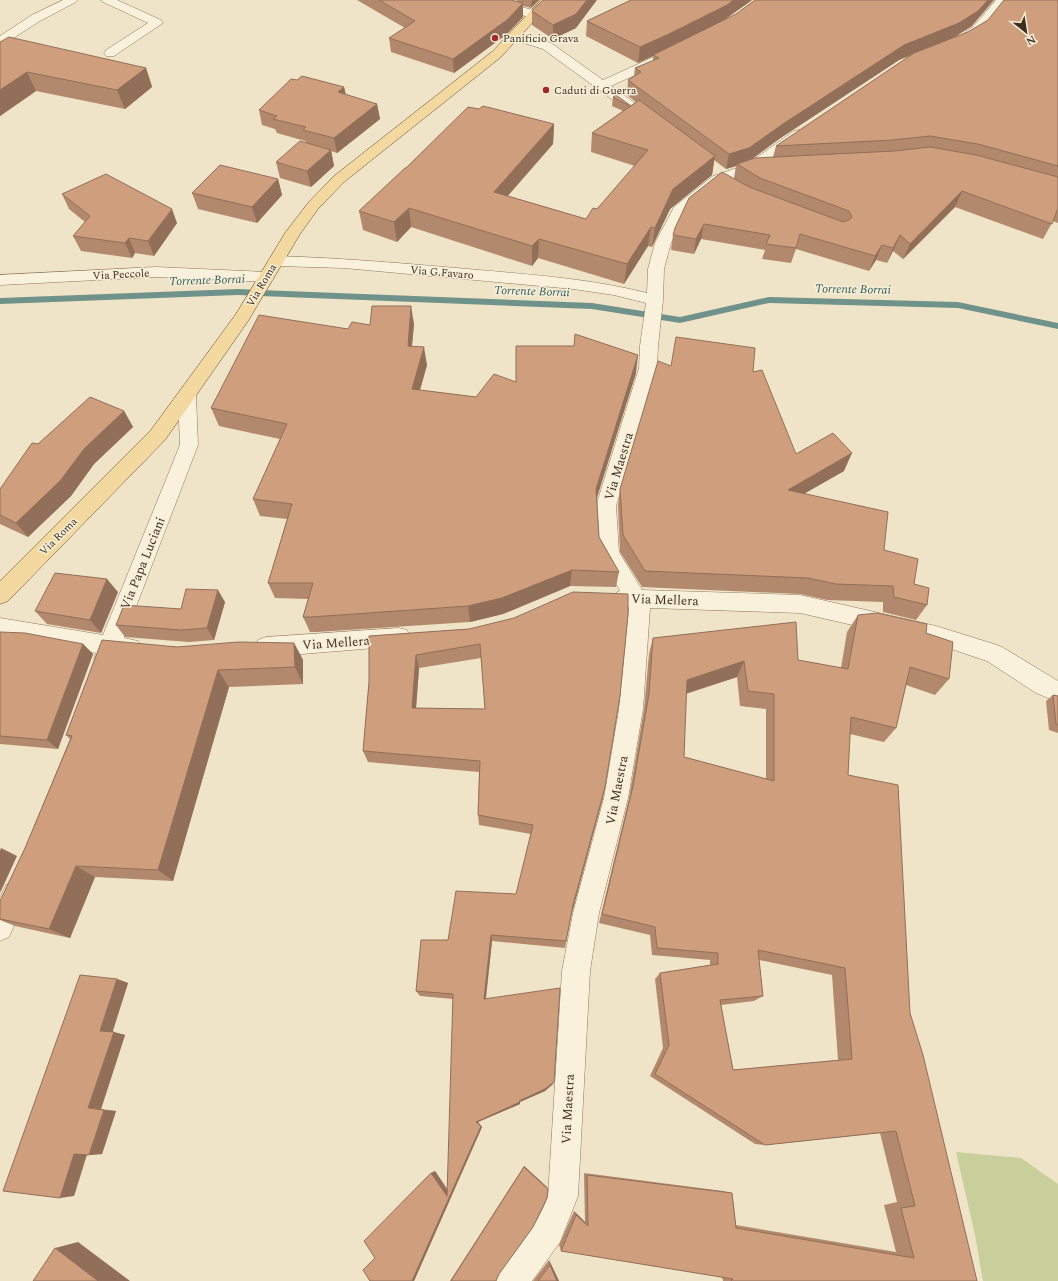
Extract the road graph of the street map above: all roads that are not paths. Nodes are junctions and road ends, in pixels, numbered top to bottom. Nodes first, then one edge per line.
1 (72, 0) edge
2 (107, 0) edge
3 (510, 0) edge
4 (547, 0) edge
5 (1002, 0) edge
6 (534, 14) junction
7 (515, 36) junction
8 (0, 41) edge
9 (952, 44) edge
10 (110, 53) dead end
11 (672, 54) edge
12 (603, 85) junction
13 (653, 122) edge
14 (811, 126) edge
15 (774, 167) edge
16 (751, 168) junction
17 (276, 261) junction
18 (0, 280) edge
19 (264, 280) junction
20 (654, 304) junction
21 (188, 396) junction
22 (0, 595) edge
23 (607, 597) edge
24 (636, 598) junction
25 (0, 627) edge
26 (419, 636) edge
27 (109, 646) junction
28 (244, 649) edge
29 (149, 650) edge
30 (98, 675) edge
31 (1058, 692) edge
32 (22, 878) edge
33 (0, 928) edge
34 (511, 1281) edge

1 - 8 street
2 - 10 street
3 - 6 street
4 - 6 main road, Via Roma
5 - 9 street
6 - 7 main road, Via Roma
7 - 12 street
7 - 17 main road, Via Roma
11 - 12 street
12 - 13 street
14 - 16 street, Via Maestra
15 - 16 street
16 - 20 street, Via Maestra
17 - 19 main road, Via Roma
17 - 20 street, Via G.Favaro
18 - 19 street, Via Peccole
19 - 21 main road, Via Roma
20 - 24 street, Via Maestra
21 - 22 main road, Via Roma
21 - 27 street, Via Papa Luciani
23 - 24 street, Via Mellera
24 - 31 street, Via Mellera
24 - 34 street, Via Maestra
25 - 27 street
26 - 28 street, Via Mellera
27 - 29 street
27 - 30 street, Via Papa Luciani
32 - 33 street

